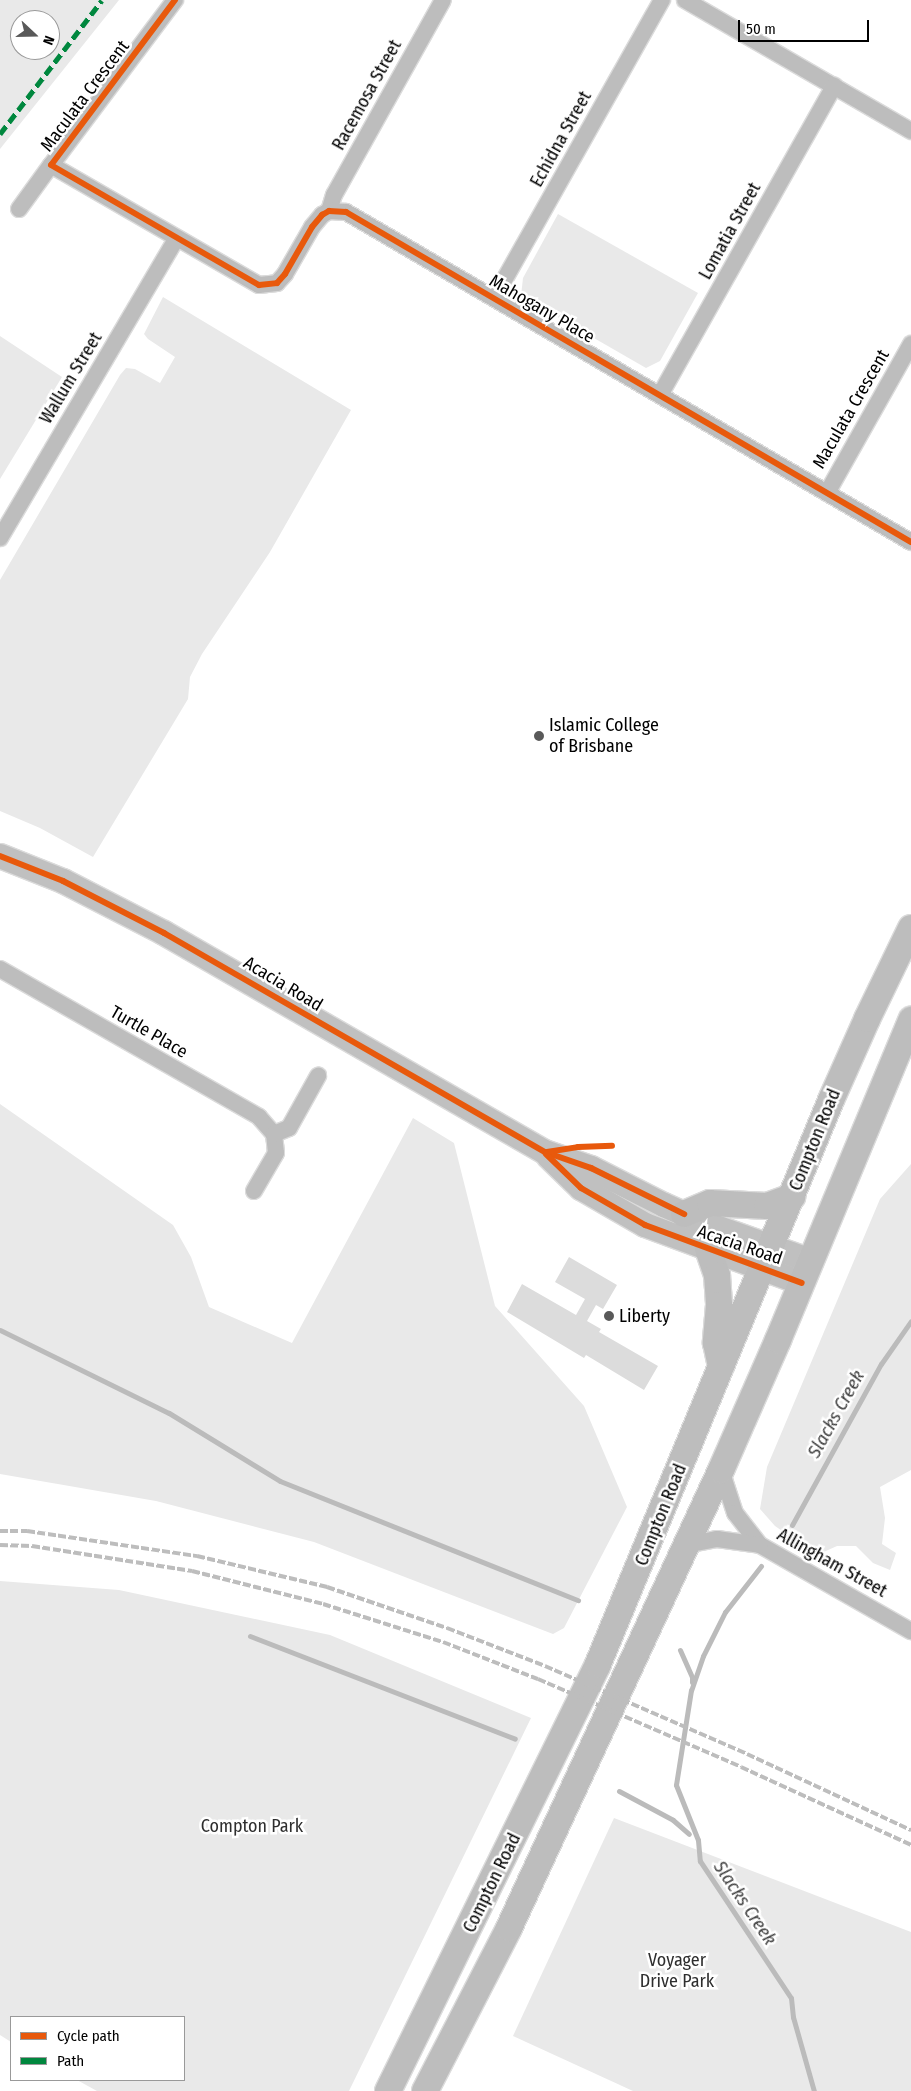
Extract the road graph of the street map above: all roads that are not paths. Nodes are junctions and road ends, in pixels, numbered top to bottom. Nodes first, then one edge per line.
1 (175, 0) edge
2 (443, 0) edge
3 (662, 0) edge
4 (685, 0) edge
5 (834, 86) junction
6 (911, 131) edge
7 (51, 165) junction
8 (18, 209) dead end
9 (329, 212) junction
10 (177, 238) junction
11 (494, 298) junction
12 (911, 344) edge
13 (660, 395) junction
14 (827, 493) junction
15 (0, 538) edge
16 (911, 542) edge
17 (0, 856) edge
18 (911, 928) edge
19 (0, 969) edge
20 (911, 1020) edge
21 (318, 1076) dead end
22 (274, 1134) junction
23 (545, 1152) junction
24 (254, 1190) dead end
25 (792, 1197) junction
26 (684, 1214) junction
27 (708, 1249) junction
28 (767, 1257) junction
29 (806, 1272) junction
30 (721, 1369) junction
31 (720, 1470) junction
32 (686, 1545) junction
33 (760, 1545) junction
34 (911, 1631) edge
35 (477, 1990) junction
36 (422, 2022) junction
37 (388, 2091) edge
38 (425, 2091) edge

1 - 7 street, Maculata Crescent
2 - 9 street, Racemosa Street
3 - 11 street, Echidna Street
4 - 5 street
5 - 6 street
5 - 13 street, Lomatia Street
7 - 8 street, Maculata Crescent
7 - 10 street, Maculata Crescent
9 - 10 street
9 - 11 street, Mahogany Place
10 - 15 street, Wallum Street
11 - 13 street, Mahogany Place
12 - 14 street, Maculata Crescent
13 - 14 street, Mahogany Place
14 - 16 street, Mahogany Place
17 - 23 street, Acacia Road
18 - 25 main road, Compton Road
19 - 22 street, Turtle Place
20 - 29 main road, Compton Road
21 - 22 street
22 - 24 street
23 - 26 street, Acacia Road
23 - 27 street, Acacia Road
25 - 26 main road
25 - 28 main road, Compton Road
26 - 28 street, Acacia Road
27 - 28 street, Acacia Road
27 - 30 main road
28 - 29 street, Acacia Road
28 - 30 main road, Compton Road
29 - 31 main road, Compton Road
30 - 36 main road, Compton Road
31 - 32 main road, Compton Road
31 - 33 street, Allingham Street
32 - 33 street, Allingham Street
32 - 35 main road, Compton Road
33 - 34 street, Allingham Street
35 - 36 main road
35 - 38 main road, Compton Road
36 - 37 main road, Compton Road

